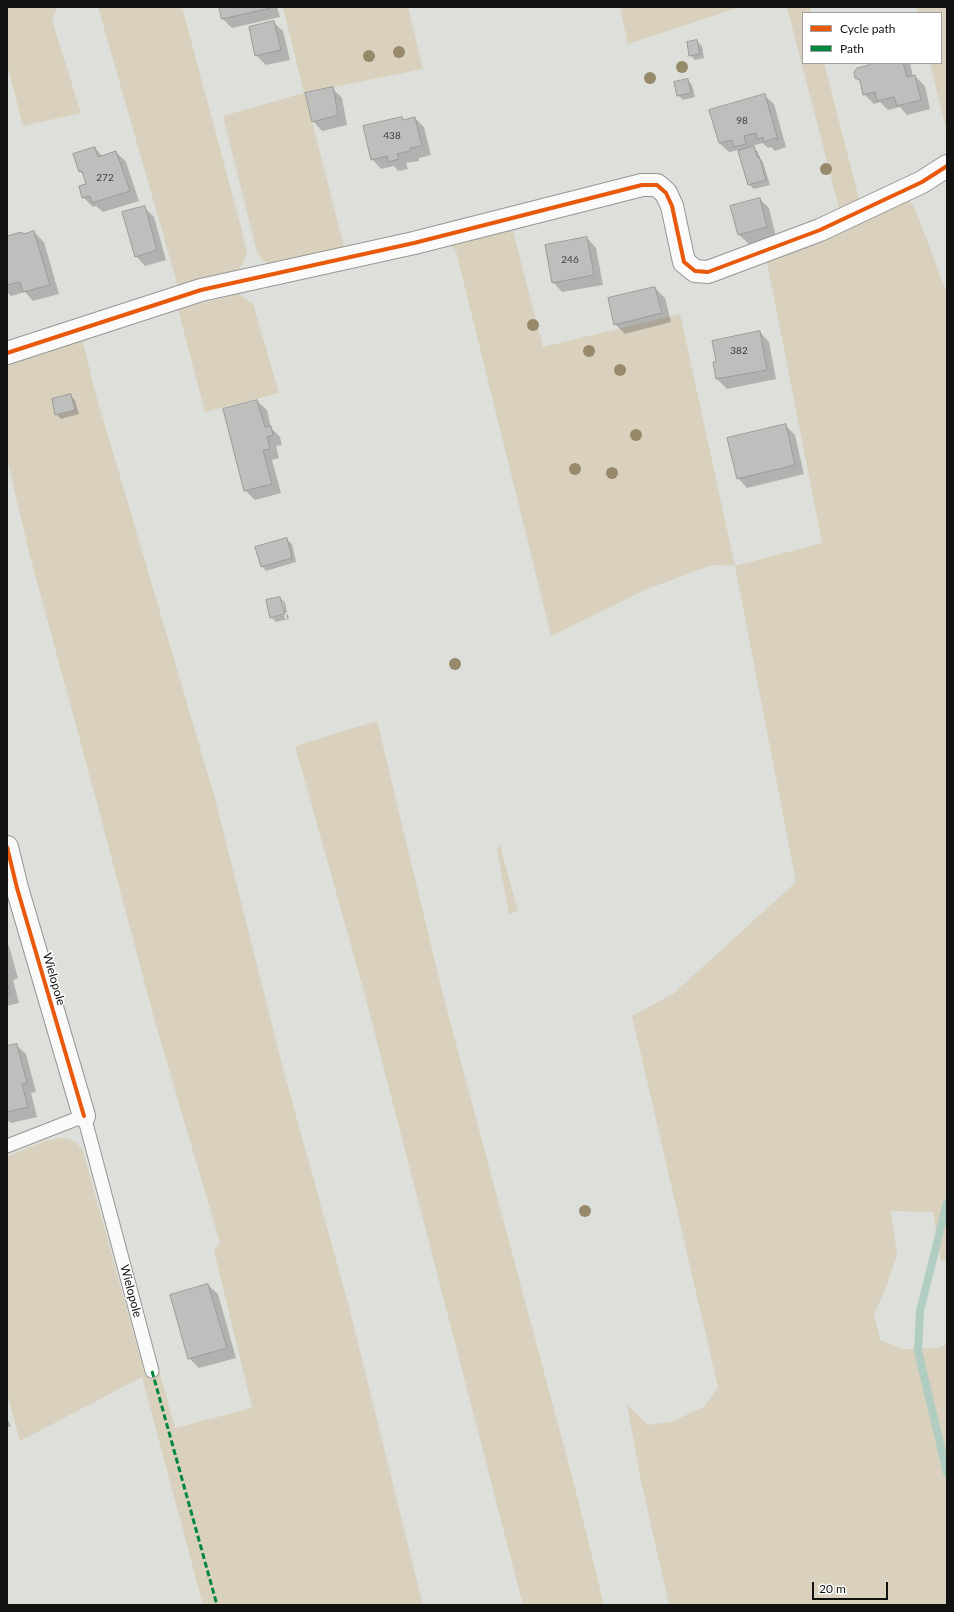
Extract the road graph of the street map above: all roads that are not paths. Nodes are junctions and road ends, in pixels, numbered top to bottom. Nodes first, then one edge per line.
1 (947, 166) edge
2 (7, 353) edge
3 (7, 847) edge
4 (12, 890) edge
5 (84, 1116) junction
6 (7, 1146) edge
7 (152, 1371) dead end

1 - 2 street
3 - 4 street, Wielopole
4 - 5 street, Wielopole
5 - 6 lane
5 - 7 lane, Wielopole

